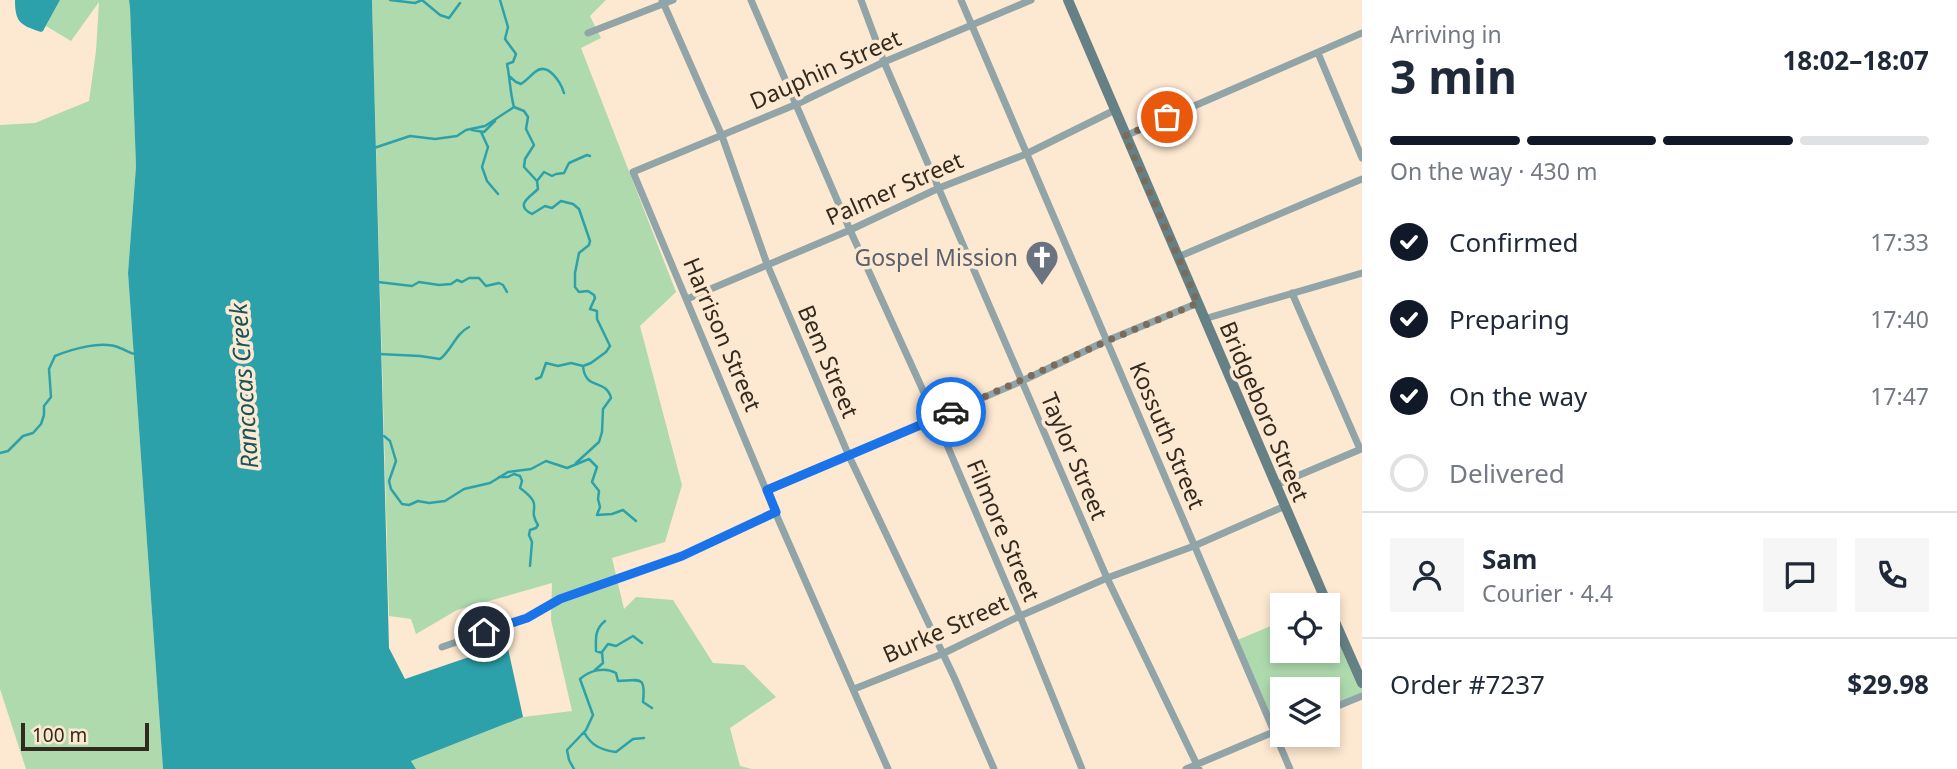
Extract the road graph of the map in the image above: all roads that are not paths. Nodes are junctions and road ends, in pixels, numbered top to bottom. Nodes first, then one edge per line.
1 (673, 0) edge
2 (751, 0) edge
3 (861, 0) edge
4 (961, 0) edge
5 (1031, 0) edge
6 (1068, 0) edge
7 (663, 2) edge
8 (973, 25) junction
9 (588, 33) dead end
10 (1362, 33) edge
11 (1318, 52) junction
12 (884, 62) junction
13 (797, 104) junction
14 (1115, 110) junction
15 (722, 136) junction
16 (1125, 136) junction
17 (1026, 154) junction
18 (1362, 158) edge
19 (633, 172) joint
20 (1362, 179) edge
21 (939, 188) junction
22 (850, 230) junction
23 (1178, 257) junction
24 (767, 264) junction
25 (1362, 273) edge
26 (1292, 293) junction
27 (687, 299) junction
28 (1198, 303) junction
29 (1204, 319) junction
30 (1107, 341) junction
31 (1022, 381) junction
32 (936, 419) junction
33 (1361, 449) edge
34 (849, 456) junction
35 (1276, 485) junction
36 (767, 490) junction
37 (1284, 506) junction
38 (776, 512) junction
39 (1194, 546) junction
40 (1107, 578) junction
41 (1322, 593) edge
42 (1020, 616) junction
43 (1340, 633) edge
44 (442, 647) dead end
45 (942, 654) junction
46 (1362, 683) edge
47 (853, 689) junction
48 (1362, 696) edge
49 (1340, 705) edge
50 (1270, 722) edge
51 (1270, 733) edge
52 (1281, 747) edge
53 (1198, 766) edge
54 (888, 769) edge
55 (994, 769) edge
56 (1082, 769) edge
57 (1186, 769) edge
58 (1290, 769) edge

1 - 7 street
2 - 13 street, Filmore Street
3 - 12 street, Taylor Street
4 - 8 street, Kossuth Street
5 - 8 street, Dauphin Street
6 - 14 main road, Bridgeboro Street
7 - 9 street
7 - 15 street, Bem Street
8 - 12 street, Dauphin Street
8 - 17 street, Kossuth Street
10 - 11 street
11 - 16 street
11 - 18 street
12 - 13 street, Dauphin Street
12 - 21 street, Taylor Street
13 - 15 street, Dauphin Street
13 - 22 street, Filmore Street
14 - 16 main road, Bridgeboro Street
14 - 17 street, Palmer Street
15 - 19 street, Dauphin Street
15 - 24 street, Bem Street
16 - 23 main road, Bridgeboro Street
17 - 21 street, Palmer Street
17 - 30 street, Kossuth Street
19 - 27 street, Harrison Street
20 - 23 street
21 - 22 street, Palmer Street
21 - 31 street, Taylor Street
22 - 24 street, Palmer Street
22 - 32 street, Filmore Street
23 - 28 main road, Bridgeboro Street
24 - 27 street, Palmer Street
24 - 34 street, Bem Street
25 - 26 street
26 - 29 street
26 - 33 street
27 - 36 street, Harrison Street
28 - 29 main road, Bridgeboro Street
28 - 30 street
29 - 35 main road, Bridgeboro Street
30 - 31 street
30 - 39 street, Kossuth Street
31 - 32 street
31 - 40 street, Taylor Street
32 - 34 street
32 - 42 street, Filmore Street
33 - 35 street
34 - 36 street
34 - 45 street, Bem Street
35 - 37 main road, Bridgeboro Street
36 - 38 street, Harrison Street
37 - 39 street, Burke Street
37 - 41 main road, Bridgeboro Street
38 - 44 street
38 - 47 street, Harrison Street
39 - 40 street, Burke Street
39 - 50 street, Kossuth Street
40 - 42 street, Burke Street
40 - 53 street, Taylor Street
42 - 45 street, Burke Street
42 - 56 street, Filmore Street
43 - 46 main road, Bridgeboro Street
45 - 47 street, Burke Street
45 - 55 street, Bem Street
47 - 54 street, Harrison Street
48 - 49 street
51 - 53 street
52 - 58 street, Kossuth Street
53 - 57 street

